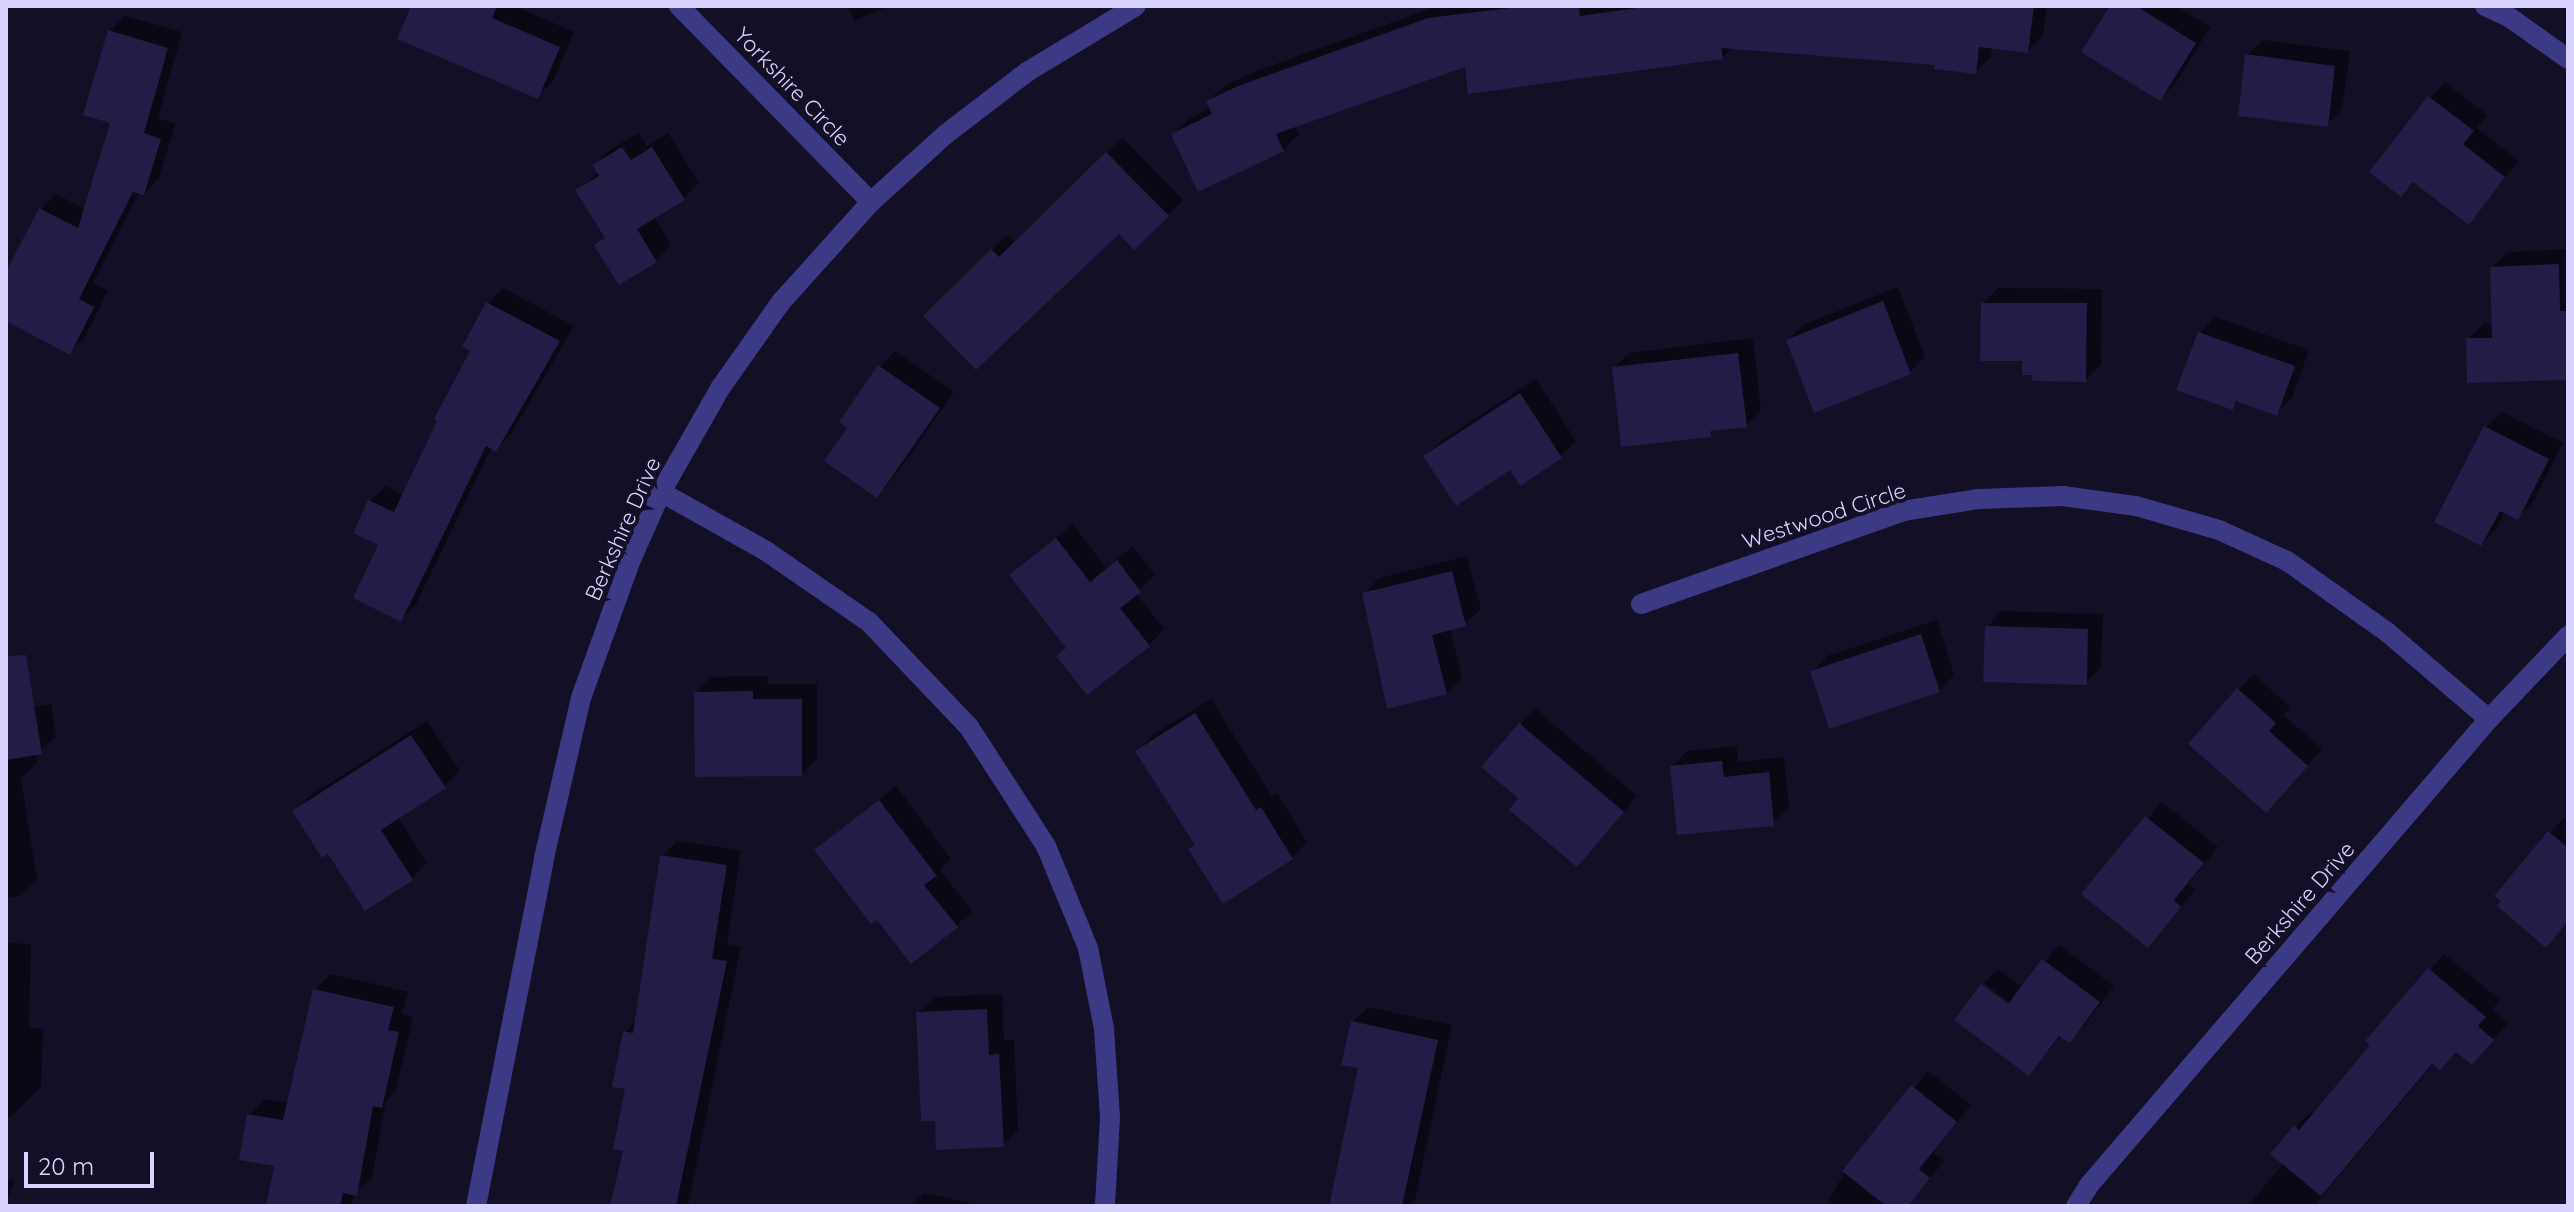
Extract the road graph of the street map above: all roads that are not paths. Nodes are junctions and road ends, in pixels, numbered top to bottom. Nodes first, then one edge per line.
1 (679, 6) edge
2 (1136, 6) edge
3 (2485, 6) edge
4 (2568, 59) edge
5 (871, 202) junction
6 (661, 492) junction
7 (1641, 604) dead end
8 (2568, 636) edge
9 (2489, 719) junction
10 (476, 1206) edge
11 (1105, 1206) edge
12 (2076, 1206) edge

1 - 5 street, Yorkshire Circle
2 - 5 street, Berkshire Drive
3 - 4 street
5 - 6 street, Berkshire Drive
6 - 10 street, Berkshire Drive
6 - 11 street
7 - 9 street, Westwood Circle
8 - 9 street, Berkshire Drive
9 - 12 street, Berkshire Drive

